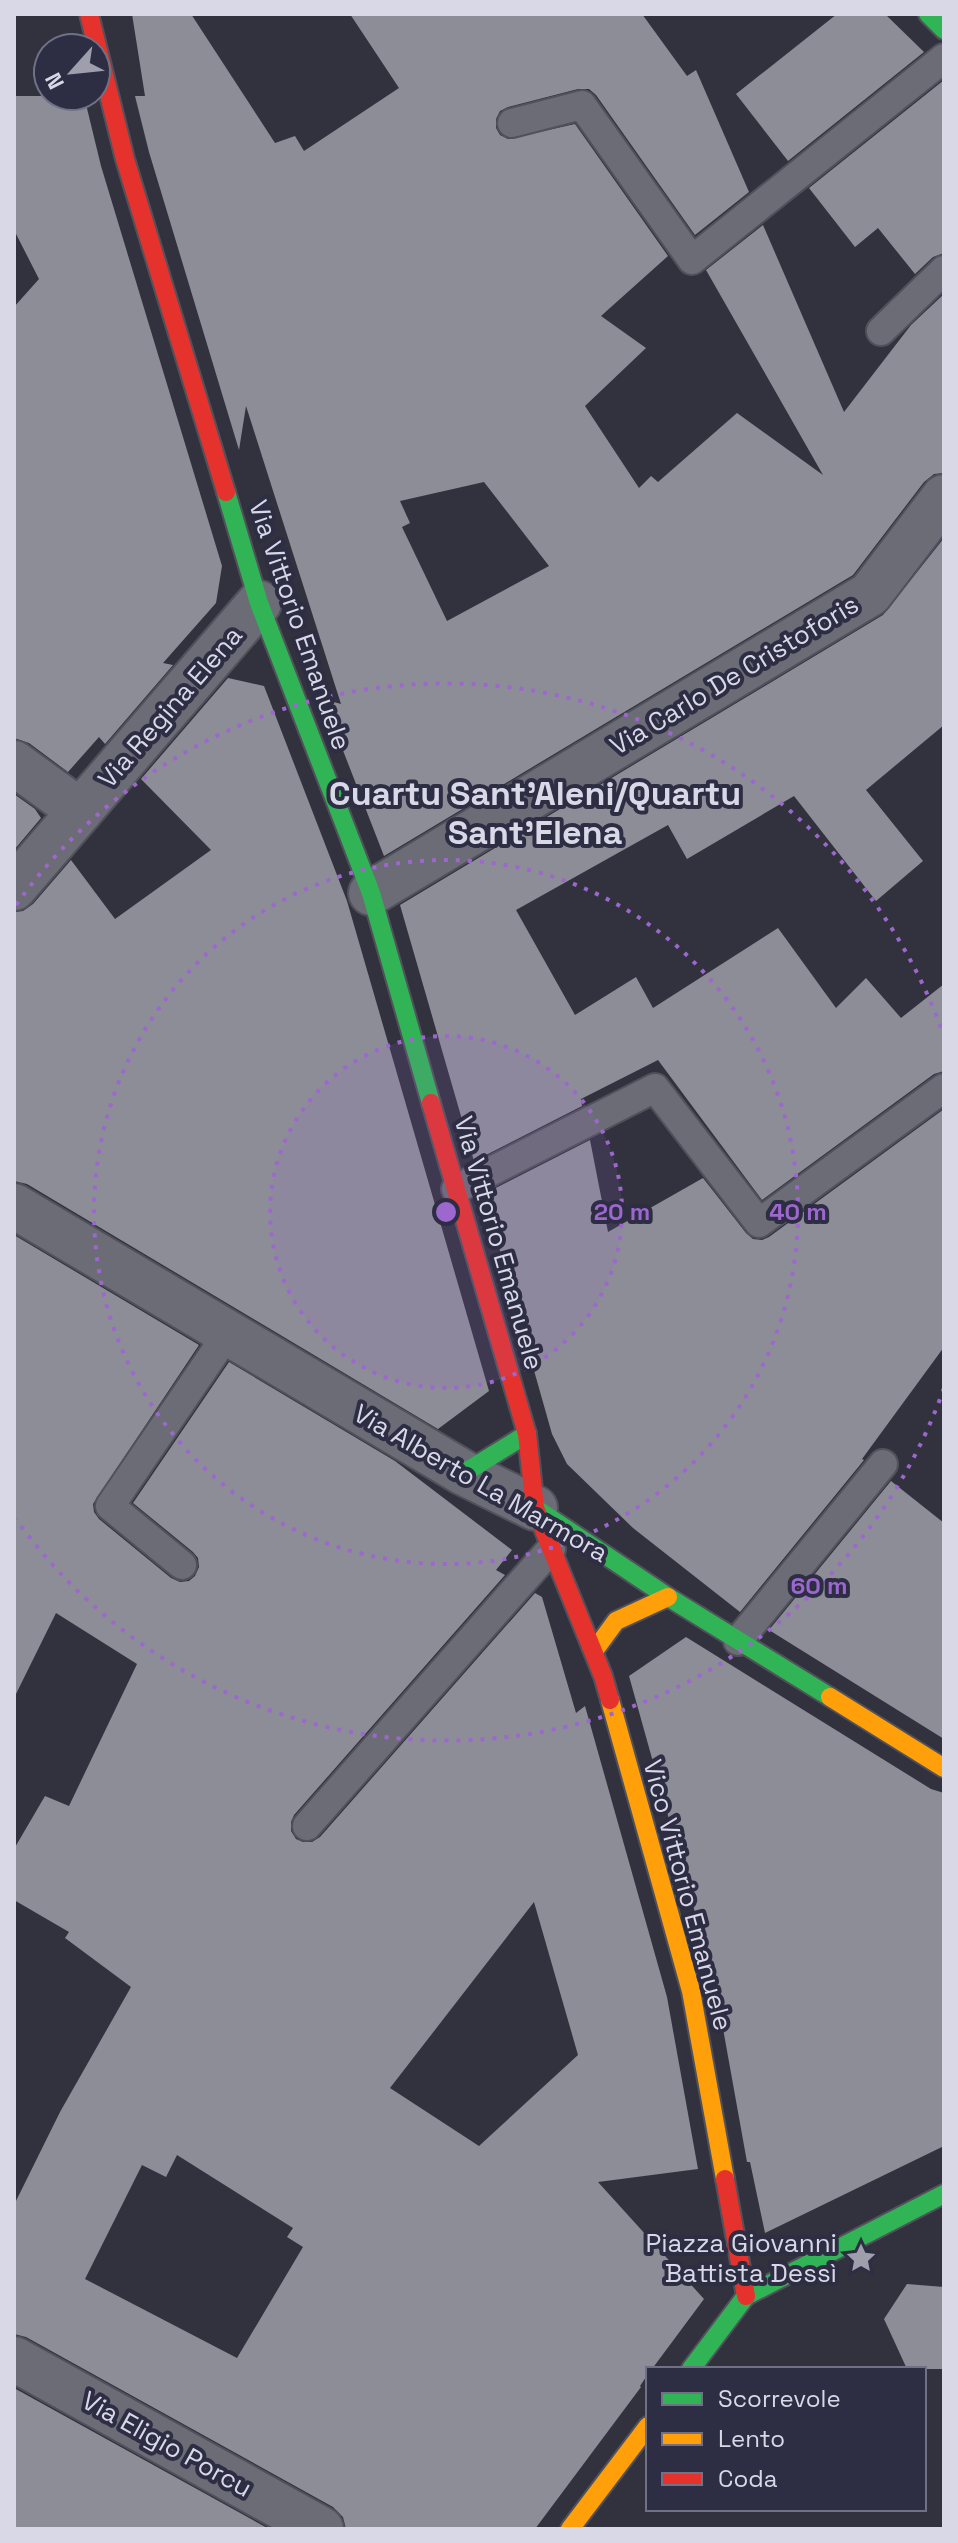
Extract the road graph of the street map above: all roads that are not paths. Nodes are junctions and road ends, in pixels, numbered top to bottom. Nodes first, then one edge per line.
1 (89, 14) edge
2 (928, 14) edge
3 (944, 30) edge
4 (944, 58) edge
5 (512, 123) dead end
6 (944, 270) edge
7 (881, 331) dead end
8 (944, 497) edge
9 (259, 603) junction
10 (14, 763) edge
11 (80, 811) junction
12 (14, 888) edge
13 (371, 893) junction
14 (944, 1088) edge
15 (456, 1189) junction
16 (14, 1206) edge
17 (228, 1333) junction
18 (527, 1434) junction
19 (883, 1464) dead end
20 (464, 1473) junction
21 (535, 1508) junction
22 (551, 1549) junction
23 (182, 1565) dead end
24 (668, 1597) junction
25 (738, 1641) junction
26 (594, 1651) junction
27 (944, 1768) edge
28 (307, 1826) dead end
29 (944, 2194) edge
30 (746, 2296) junction
31 (14, 2359) edge
32 (693, 2367) edge
33 (646, 2429) edge
34 (577, 2521) edge
35 (321, 2529) edge
36 (607, 2529) edge

1 - 9 street, Via Vittorio Emanuele
2 - 3 street
4 - 5 lane
6 - 7 lane
8 - 13 street, Via Carlo De Cristoforis
9 - 11 street, Via Regina Elena
9 - 13 street, Via Vittorio Emanuele
10 - 11 street, Via Regina Elena
11 - 12 street, Via Regina Elena
13 - 15 street, Via Vittorio Emanuele
14 - 15 lane
15 - 18 street, Via Vittorio Emanuele
16 - 17 street, Via Alberto La Marmora
17 - 20 street, Via Alberto La Marmora
17 - 23 lane
18 - 20 street
18 - 21 street, Via Vittorio Emanuele
19 - 25 lane
20 - 21 street, Via Alberto La Marmora
21 - 22 street, Vico Vittorio Emanuele
21 - 24 street, Via Alberto La Marmora
22 - 26 street, Vico Vittorio Emanuele
22 - 28 lane
24 - 25 street, Via Alberto La Marmora
24 - 26 street
25 - 27 street, Via Alberto La Marmora
26 - 30 street, Vico Vittorio Emanuele
29 - 30 street
30 - 32 street
31 - 35 street, Via Eligio Porcu
33 - 34 street
34 - 36 lane

